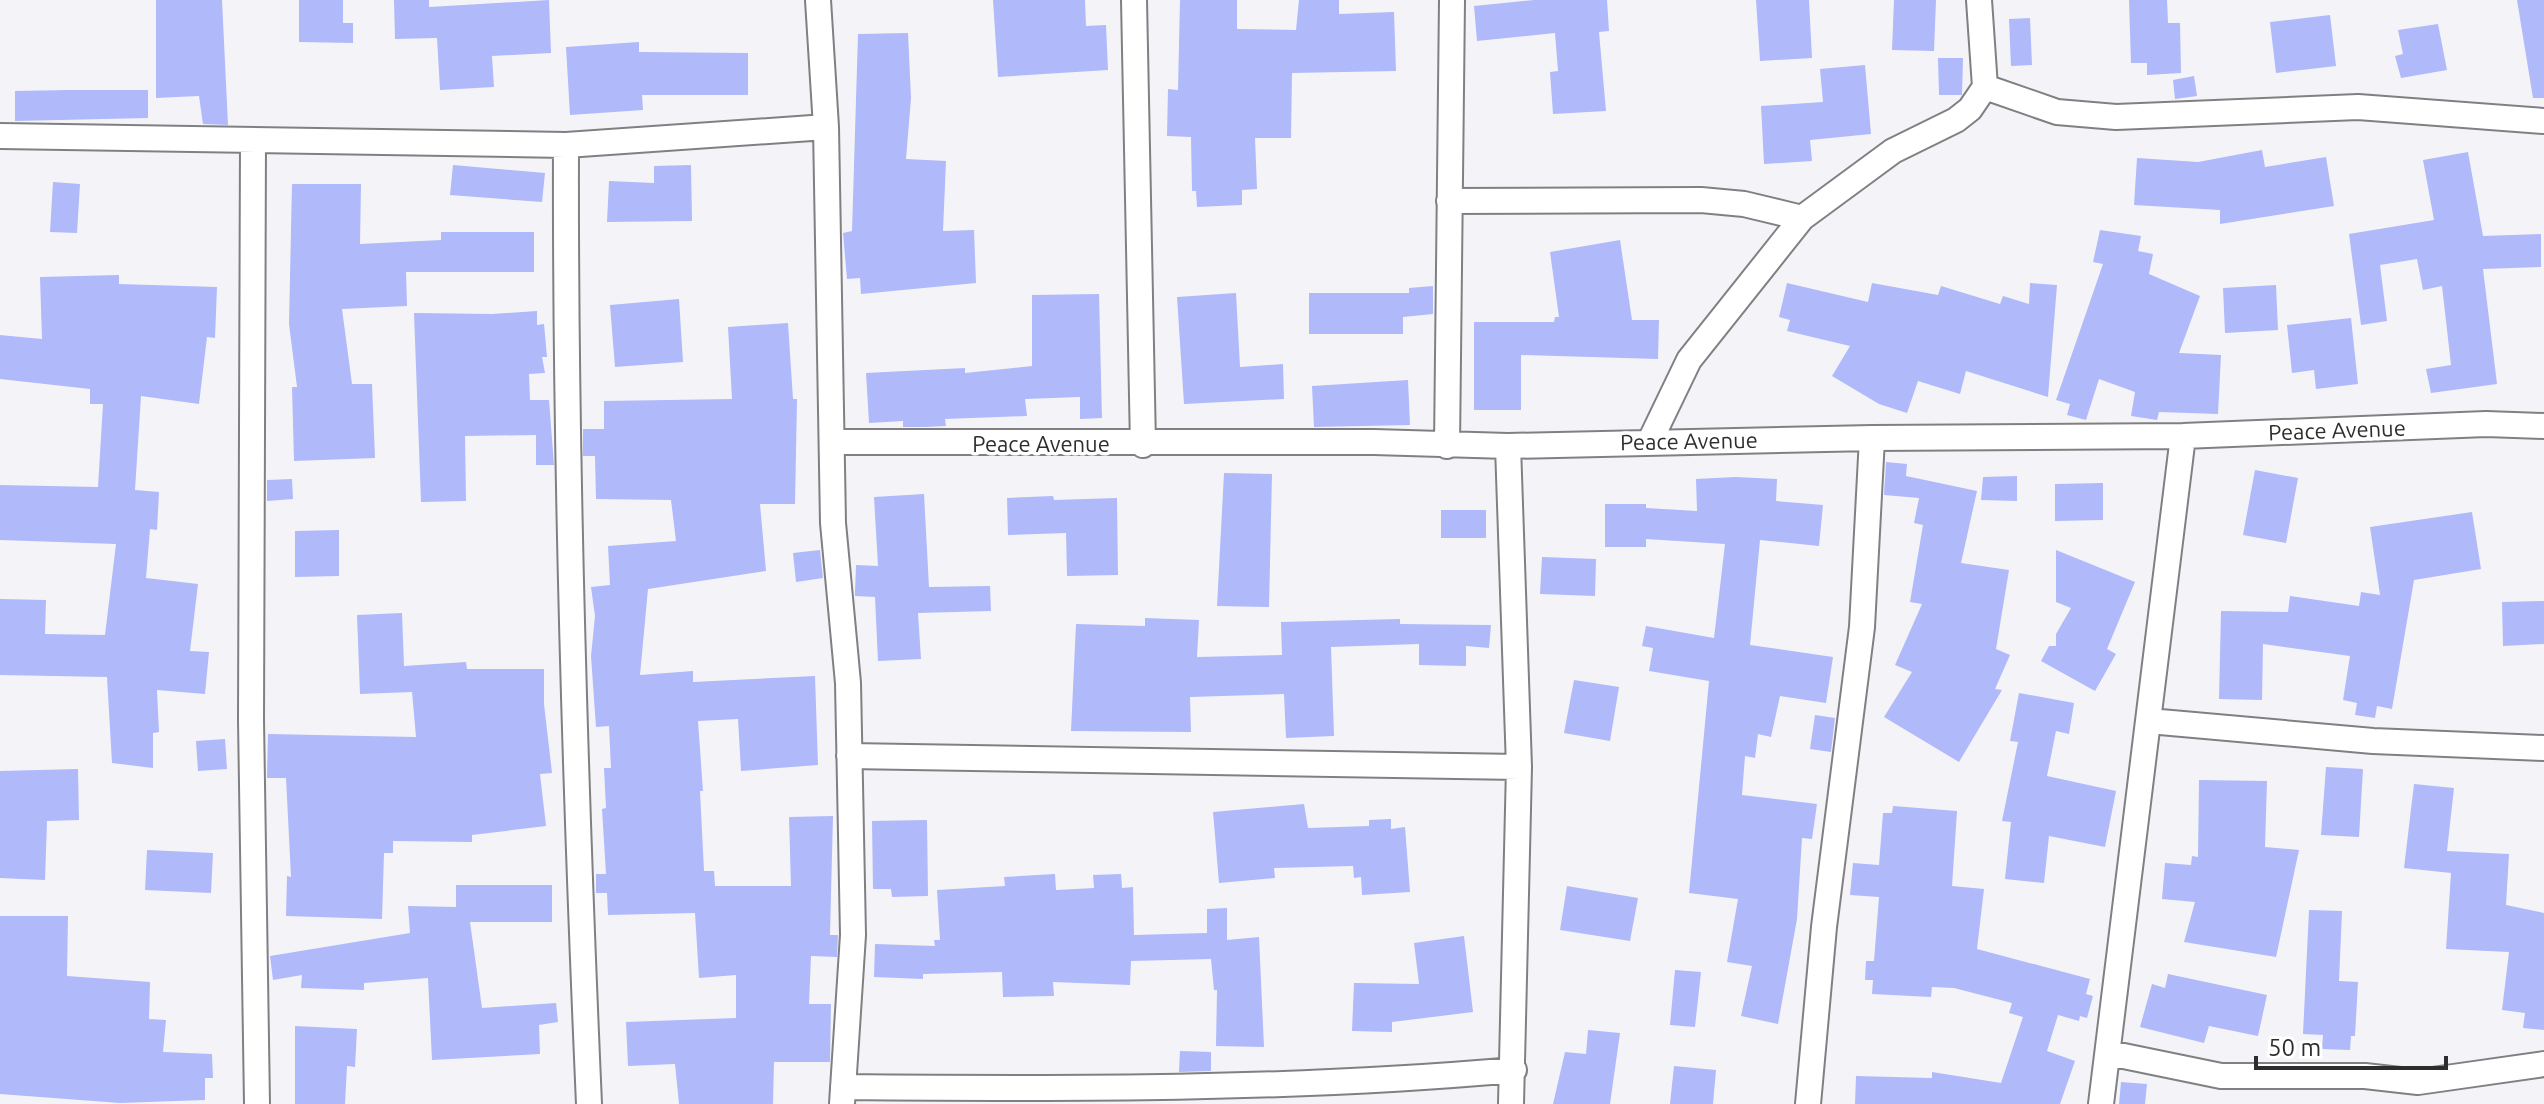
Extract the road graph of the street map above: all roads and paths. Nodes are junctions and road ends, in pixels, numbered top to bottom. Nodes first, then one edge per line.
1 (818, 0) edge
2 (1134, 0) edge
3 (1452, 0) edge
4 (1979, 0) edge
5 (1985, 87) junction
6 (2544, 121) edge
7 (826, 127) junction
8 (0, 136) edge
9 (253, 141) junction
10 (566, 145) junction
11 (1449, 201) junction
12 (1802, 218) junction
13 (2544, 426) edge
14 (2183, 436) junction
15 (1872, 438) junction
16 (1650, 441) junction
17 (834, 442) junction
18 (1143, 445) junction
19 (1447, 446) junction
20 (1508, 446) junction
21 (2149, 721) junction
22 (2544, 748) edge
23 (849, 756) junction
24 (1519, 767) junction
25 (2109, 1053) junction
26 (2544, 1064) edge
27 (1514, 1070) junction
28 (2416, 1093) edge
29 (842, 1096) edge
30 (257, 1104) edge
31 (589, 1104) edge
32 (1511, 1104) edge
33 (1808, 1104) edge
34 (2101, 1104) edge

1 - 7 street
2 - 18 street
3 - 11 street
4 - 5 street
5 - 6 street
5 - 12 street
7 - 10 street
7 - 17 street
8 - 9 street
9 - 10 street
9 - 30 street
10 - 31 street
11 - 12 street
11 - 19 street
12 - 16 street
13 - 14 street, Peace Avenue
14 - 15 street, Peace Avenue
14 - 21 street
15 - 16 street, Peace Avenue
15 - 33 street
16 - 20 street, Peace Avenue
17 - 18 street, Peace Avenue
17 - 23 street
18 - 19 street, Peace Avenue
19 - 20 street, Peace Avenue
20 - 24 street
21 - 22 street
21 - 25 street
23 - 24 street
23 - 29 street
24 - 27 street
25 - 28 street
25 - 34 street
26 - 28 street
27 - 29 street
27 - 32 street

